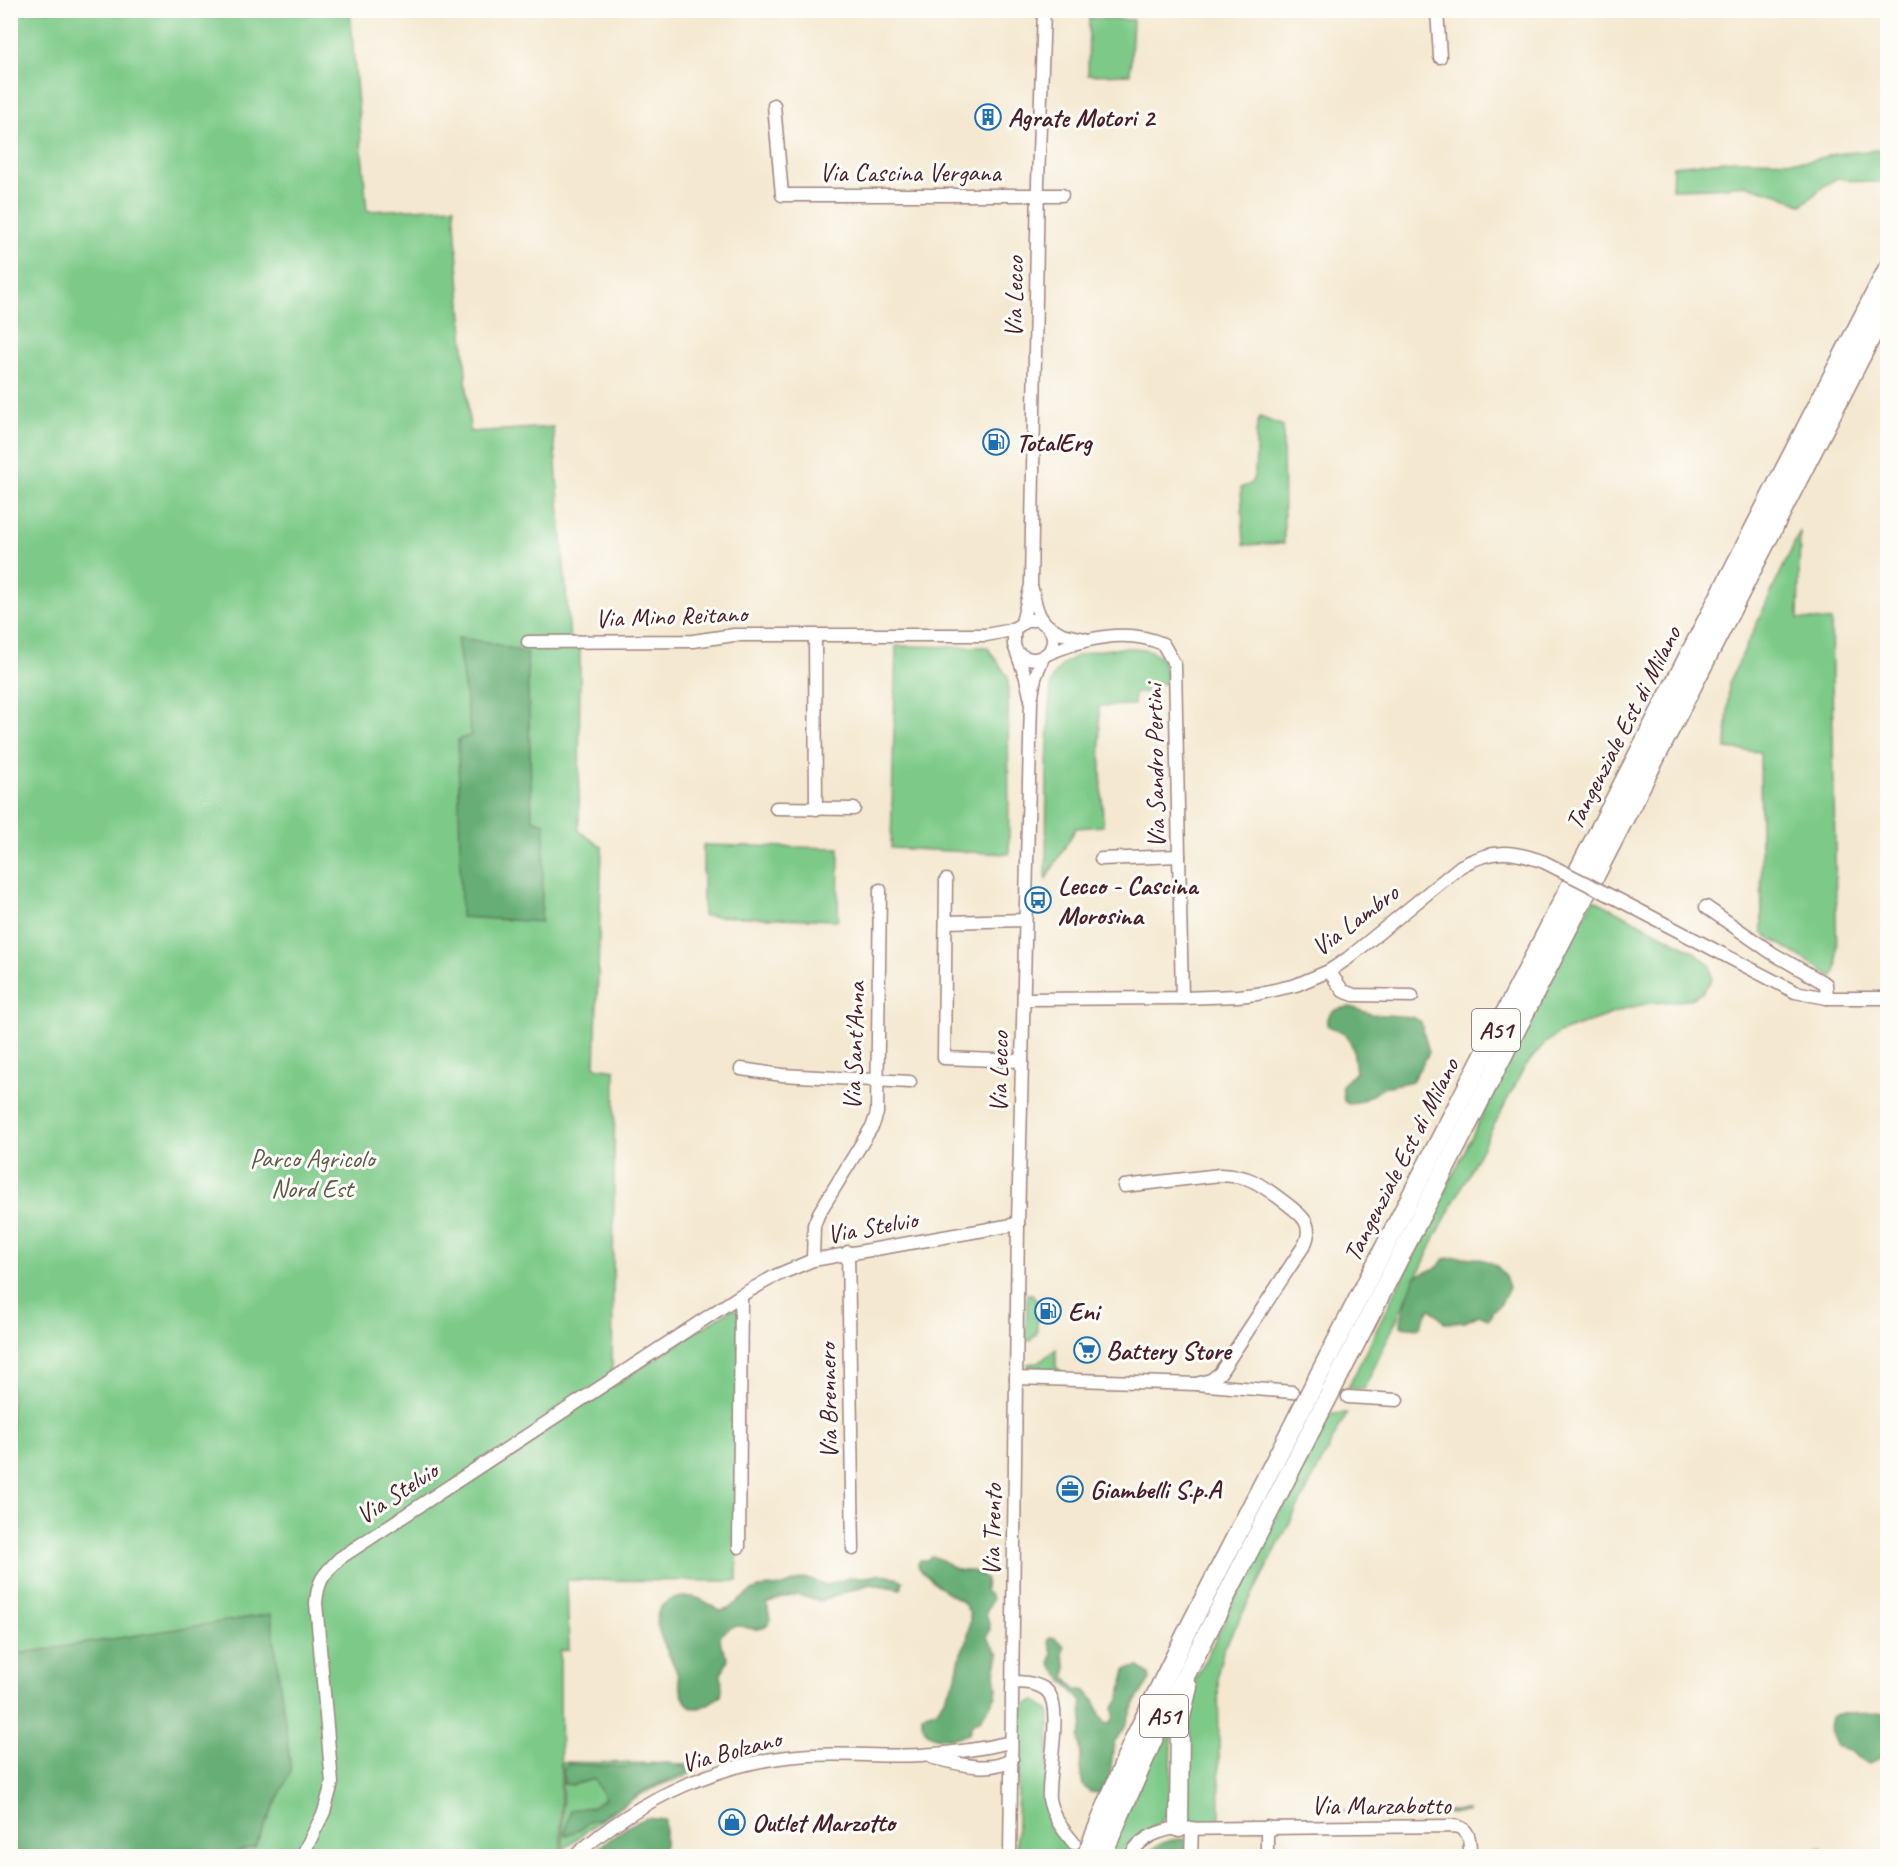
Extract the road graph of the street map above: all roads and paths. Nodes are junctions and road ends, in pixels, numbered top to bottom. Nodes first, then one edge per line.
1 (1044, 10) edge
2 (1437, 10) edge
3 (1440, 57) dead end
4 (774, 105) dead end
5 (1038, 195) junction
6 (1062, 195) dead end
7 (1887, 268) edge
8 (1887, 304) edge
9 (1031, 585) junction
10 (1020, 625) junction
11 (1047, 625) junction
12 (986, 635) junction
13 (815, 636) junction
14 (1092, 639) junction
15 (528, 642) dead end
16 (1016, 649) junction
17 (1044, 656) junction
18 (1031, 701) junction
19 (776, 808) dead end
20 (816, 809) junction
21 (854, 809) dead end
22 (1179, 856) junction
23 (1101, 859) dead end
24 (946, 880) dead end
25 (880, 890) dead end
26 (1706, 907) dead end
27 (1025, 920) junction
28 (946, 922) junction
29 (1329, 971) junction
30 (1412, 996) dead end
31 (1182, 998) junction
32 (1827, 998) junction
33 (1887, 998) edge
34 (1024, 999) junction
35 (1022, 1060) junction
36 (741, 1069) dead end
37 (878, 1082) junction
38 (910, 1082) dead end
39 (1124, 1186) dead end
40 (1018, 1224) junction
41 (848, 1252) junction
42 (813, 1260) junction
43 (741, 1295) junction
44 (1016, 1378) junction
45 (1196, 1384) junction
46 (1292, 1392) dead end
47 (1348, 1397) dead end
48 (1397, 1400) dead end
49 (739, 1547) dead end
50 (853, 1549) dead end
51 (1234, 1578) junction
52 (1013, 1682) junction
53 (1011, 1742) junction
54 (920, 1755) junction
55 (1011, 1759) junction
56 (1268, 1827) junction
57 (1185, 1828) junction
58 (1078, 1852) edge
59 (302, 1857) edge
60 (575, 1857) edge
61 (1010, 1857) edge
62 (1102, 1857) edge
63 (1130, 1857) edge
64 (1191, 1857) edge
65 (1267, 1857) edge
66 (1470, 1857) edge

1 - 5 street, Via Lecco
2 - 3 street
4 - 5 street, Via Cascina Vergana
5 - 6 street, Via Cascina Vergana
5 - 9 street, Via Lecco
7 - 58 highway, Tangenziale Est di Milano / A51
8 - 51 highway, Tangenziale Est di Milano / A51
9 - 10 street, Via Lecco
9 - 11 street, Via Lecco
10 - 11 street
10 - 12 street, Via Mino Reitano
10 - 16 street, Via Lecco
11 - 14 street
11 - 17 street, Via Lecco
12 - 13 street, Via Mino Reitano
12 - 16 street, Via Mino Reitano
13 - 15 street, Via Mino Reitano
13 - 20 street
14 - 17 street
14 - 22 street, Via Sandro Pertini
16 - 17 street
16 - 18 street, Via Lecco
17 - 18 street, Via Lecco
18 - 27 street, Via Lecco
19 - 20 street
20 - 21 street
22 - 23 street
22 - 31 street, Via Sandro Pertini
24 - 28 street
25 - 37 street, Via Sant'Anna
26 - 32 street
27 - 28 street
27 - 34 street, Via Lecco
28 - 35 street
29 - 30 street
29 - 31 street, Via Lambro
29 - 32 street, Via Lambro, bridge
31 - 34 street, Via Lambro
32 - 33 street, Via Lambro
34 - 35 street, Via Lecco
35 - 40 street, Via Lecco
36 - 37 street
37 - 38 street
37 - 42 street, Via Sant'Anna
39 - 45 street
40 - 41 street, Via Stelvio
40 - 44 street, Via Trento
41 - 42 street, Via Stelvio
41 - 50 street, Via Brennero
42 - 43 street, Via Stelvio
43 - 49 street
43 - 59 street, Via Stelvio
44 - 45 street
44 - 52 street, Via Trento
45 - 46 street
47 - 48 street
51 - 57 highway
51 - 62 highway, Tangenziale Est di Milano / A51
52 - 53 street, Via Trento
52 - 58 street
53 - 54 street
53 - 55 street, Via Trento
54 - 55 street
54 - 60 street, Via Bolzano
55 - 61 street, Via Trento
56 - 57 street, Via Marzabotto
56 - 65 street
56 - 66 street, Via Marzabotto
57 - 63 street
57 - 64 street

